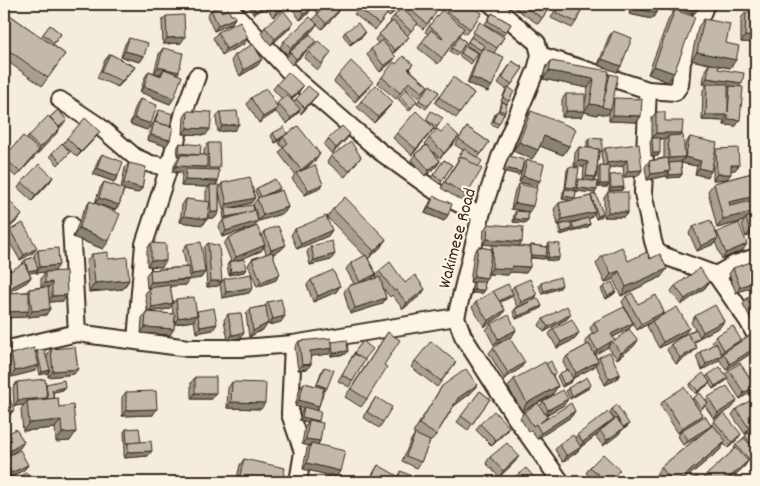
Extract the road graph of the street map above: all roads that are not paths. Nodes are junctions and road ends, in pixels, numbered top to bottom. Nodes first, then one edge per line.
1 (226, 4) edge
2 (491, 4) edge
3 (706, 4) edge
4 (540, 55) junction
5 (197, 76) dead end
6 (648, 90) junction
7 (60, 100) dead end
8 (169, 168) junction
9 (481, 215) junction
10 (71, 225) dead end
11 (756, 257) edge
12 (716, 275) junction
13 (456, 317) junction
14 (77, 333) junction
15 (756, 336) edge
16 (136, 340) junction
17 (294, 344) junction
18 (4, 350) edge
19 (756, 465) edge
20 (298, 482) edge
21 (561, 482) edge
22 (738, 482) edge

1 - 9 street
2 - 4 street
3 - 6 street
4 - 6 street
4 - 9 street, Wakimese Road
5 - 8 street
6 - 12 street
7 - 8 street
8 - 16 street
9 - 13 street, Wakimese Road
10 - 14 street
11 - 12 street
12 - 15 street
13 - 17 street
13 - 21 street
14 - 16 street
14 - 18 street
16 - 17 street
17 - 20 street
19 - 22 street

